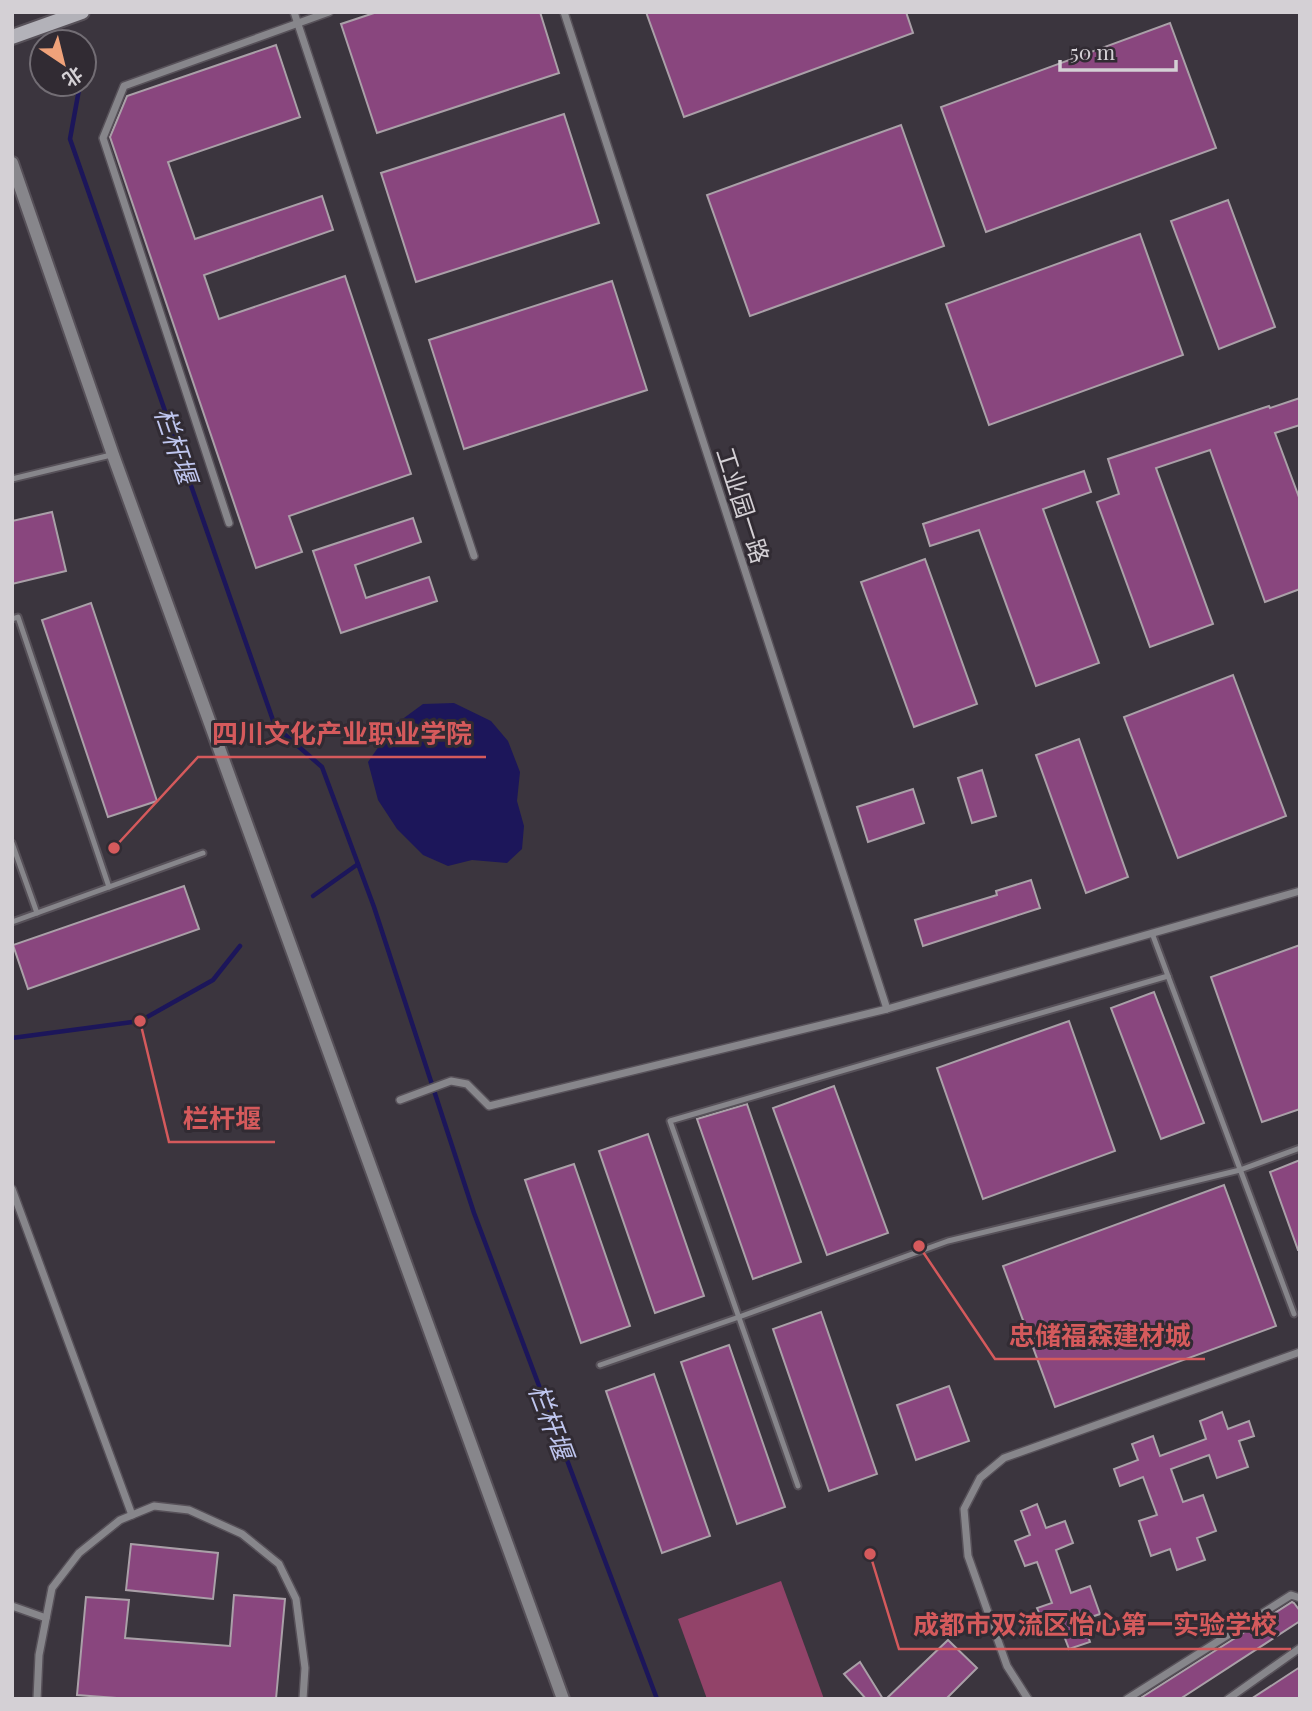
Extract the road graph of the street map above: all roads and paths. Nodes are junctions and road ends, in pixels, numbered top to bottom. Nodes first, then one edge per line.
1 (82, 12) edge
2 (294, 12) edge
3 (329, 12) edge
4 (564, 12) edge
5 (298, 23) junction
6 (12, 37) edge
7 (12, 163) edge
8 (113, 455) junction
9 (12, 479) edge
10 (229, 523) dead end
11 (474, 556) dead end
12 (12, 619) edge
13 (12, 843) edge
14 (203, 853) dead end
15 (109, 887) junction
16 (1300, 891) edge
17 (37, 913) junction
18 (12, 922) edge
19 (1153, 933) junction
20 (1168, 976) junction
21 (887, 1009) junction
22 (400, 1100) dead end
23 (1300, 1148) edge
24 (1240, 1170) junction
25 (12, 1189) edge
26 (1294, 1314) dead end
27 (739, 1317) junction
28 (1300, 1352) edge
29 (600, 1365) dead end
30 (798, 1486) dead end
31 (132, 1515) junction
32 (1300, 1598) edge
33 (12, 1606) edge
34 (46, 1618) junction
35 (1300, 1648) edge
36 (37, 1699) edge
37 (303, 1699) edge
38 (563, 1699) edge
39 (1028, 1699) edge
40 (1127, 1699) edge
41 (1228, 1699) edge

1 - 6 main road
2 - 5 street
3 - 5 street
4 - 21 street, 工业园一路
5 - 10 street
5 - 11 street
7 - 8 street
8 - 9 lane
8 - 38 street
12 - 15 lane
13 - 17 lane
14 - 15 lane
15 - 17 lane
16 - 19 street
17 - 18 lane
19 - 20 lane
19 - 21 street
20 - 24 lane
20 - 27 lane
21 - 22 street
23 - 24 lane
24 - 26 lane
24 - 27 lane
25 - 31 street
27 - 29 lane
27 - 30 lane
28 - 39 street
31 - 34 street
31 - 37 street
32 - 40 street
33 - 34 street
34 - 36 street
35 - 41 street

